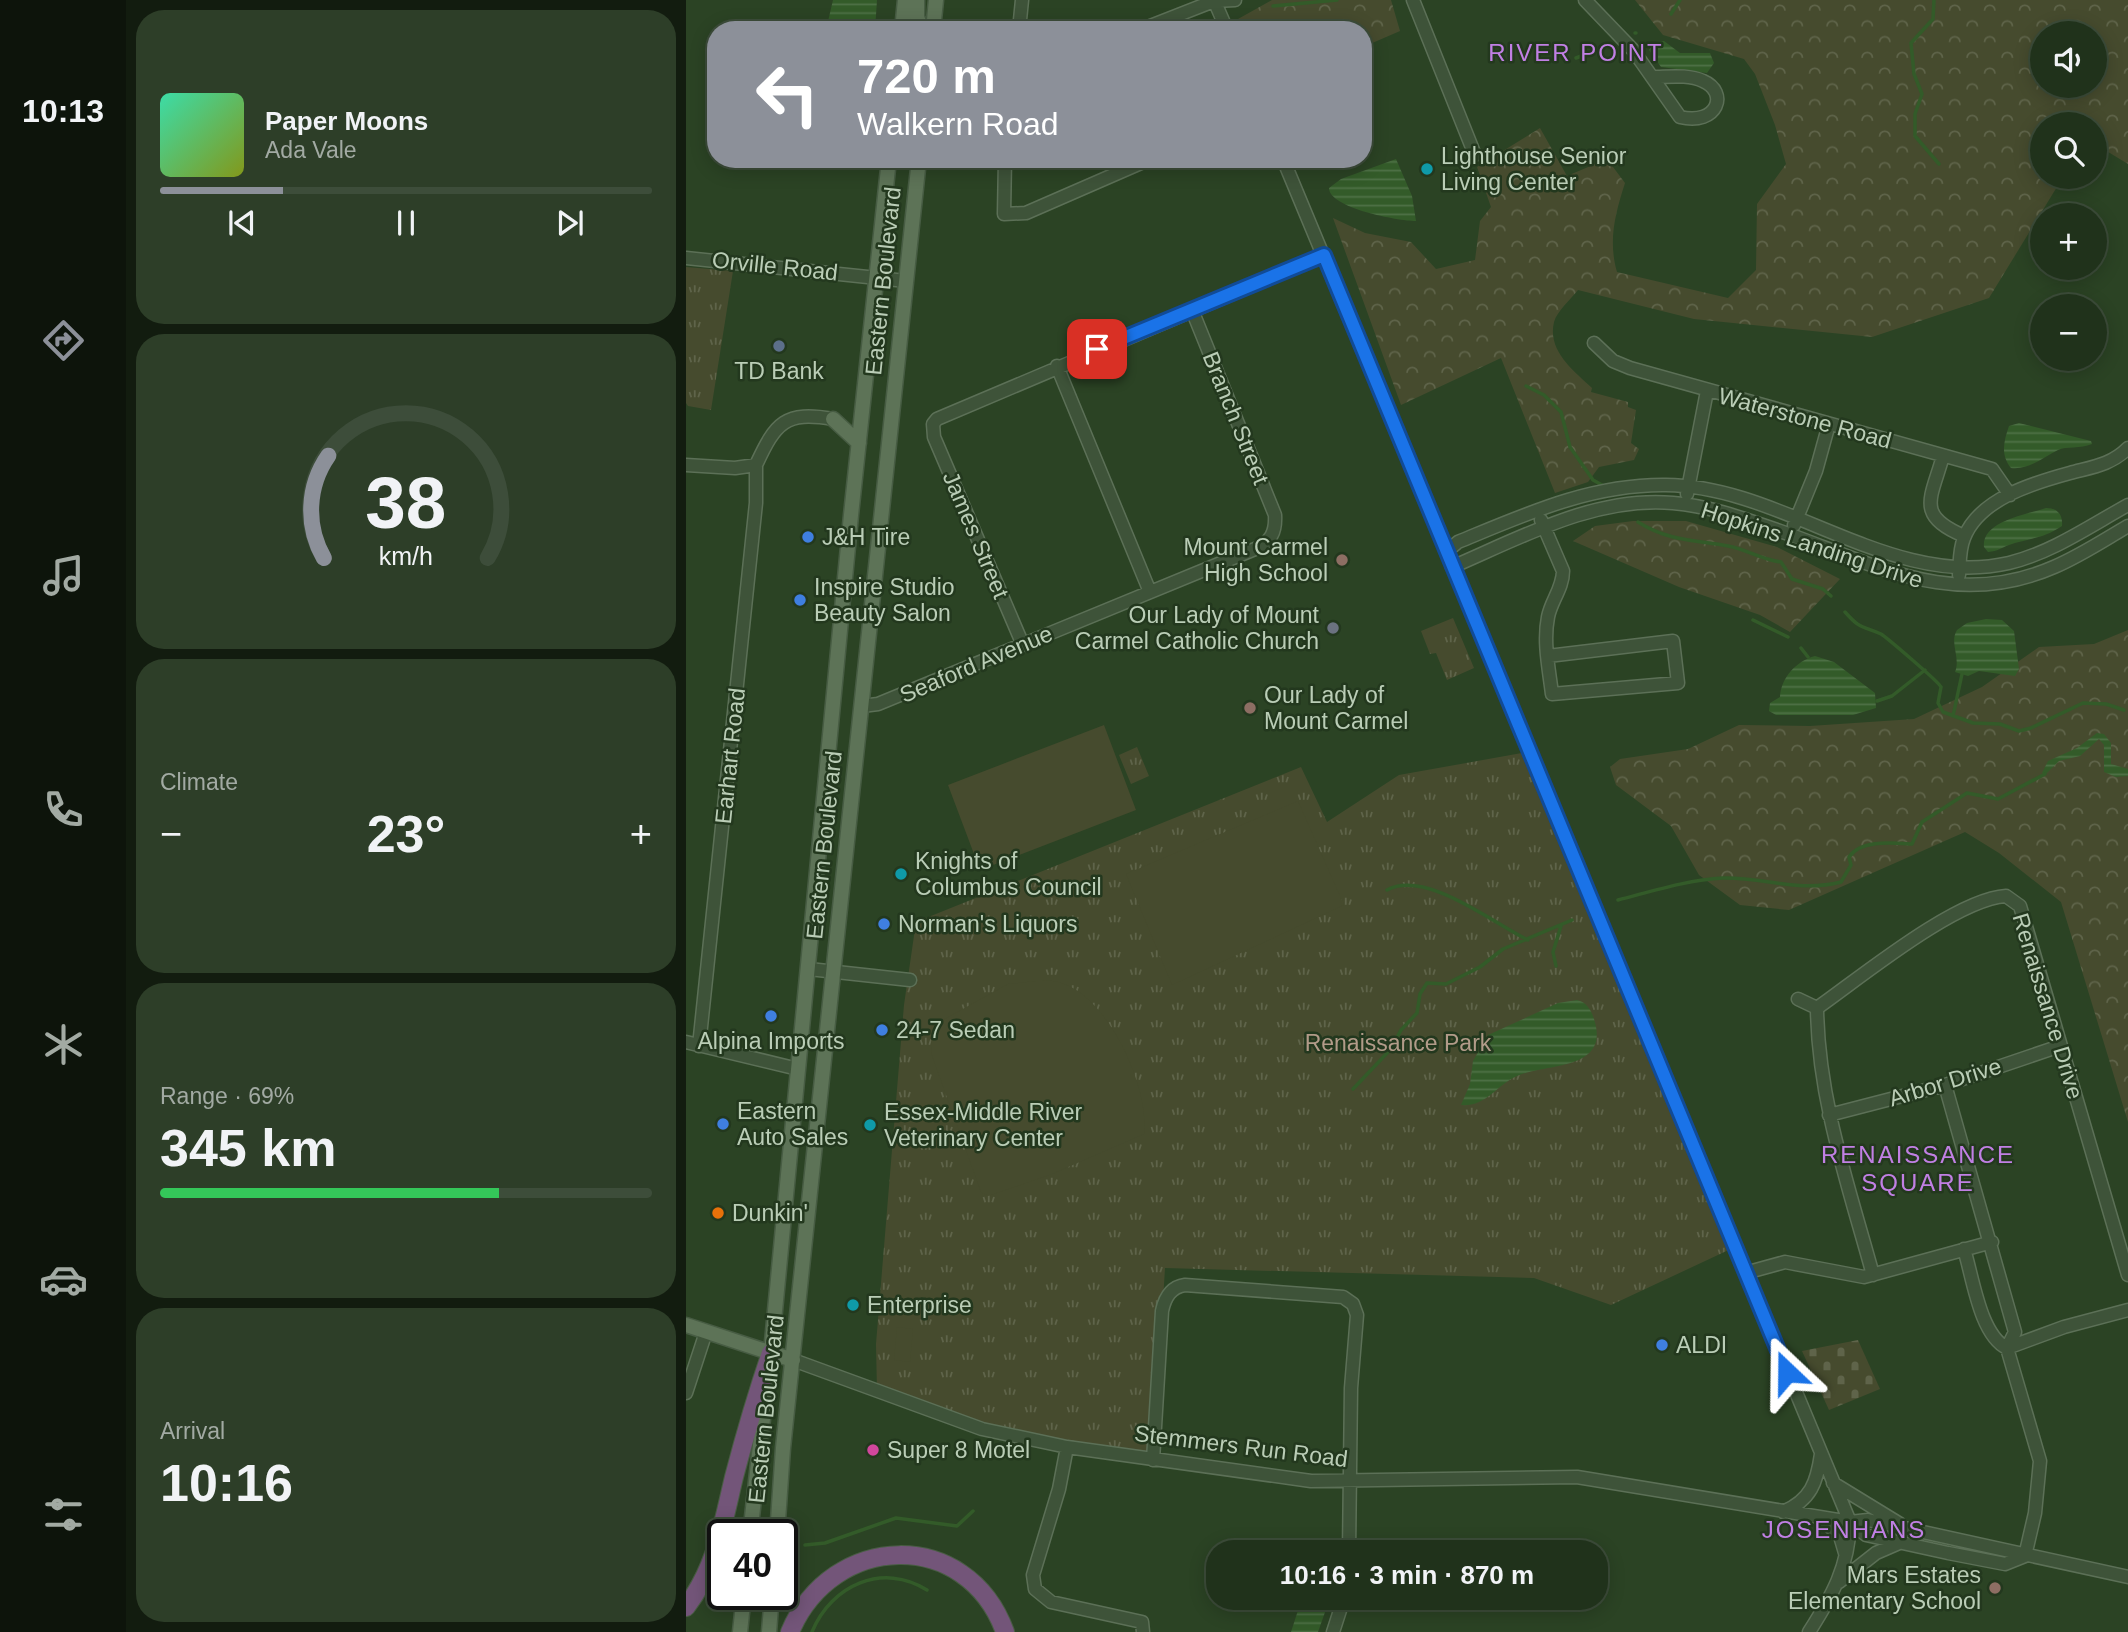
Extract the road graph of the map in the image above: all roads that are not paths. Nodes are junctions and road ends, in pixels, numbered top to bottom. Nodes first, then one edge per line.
1 (905, 0) edge
2 (917, 0) edge
3 (936, 0) edge
4 (1022, 0) edge
5 (1214, 0) edge
6 (1235, 0) edge
7 (1413, 0) edge
8 (1586, 0) edge
9 (903, 21) edge
10 (918, 21) edge
11 (934, 21) edge
12 (1019, 21) edge
13 (1162, 21) edge
14 (1223, 21) edge
15 (1652, 77) junction
16 (1475, 155) dead end
17 (887, 168) edge
18 (918, 168) edge
19 (1005, 168) edge
20 (1129, 168) edge
21 (1287, 168) edge
22 (1324, 255) junction
23 (686, 258) edge
24 (876, 277) junction
25 (906, 281) junction
26 (1192, 310) junction
27 (1594, 343) dead end
28 (1056, 366) junction
29 (1707, 391) junction
30 (863, 405) junction
31 (833, 419) junction
32 (1829, 424) junction
33 (859, 443) junction
34 (2128, 448) edge
35 (1943, 456) junction
36 (686, 465) edge
37 (756, 466) junction
38 (1687, 486) junction
39 (2010, 495) junction
40 (1686, 505) junction
41 (2128, 505) edge
42 (1536, 510) junction
43 (1797, 518) junction
44 (2128, 526) edge
45 (1276, 528) joint
46 (1544, 528) junction
47 (1790, 535) junction
48 (1964, 536) junction
49 (1446, 552) junction
50 (1452, 567) junction
51 (1959, 568) junction
52 (1958, 586) junction
53 (1150, 592) junction
54 (1023, 645) junction
55 (1548, 656) junction
56 (862, 706) junction
57 (810, 969) junction
58 (834, 972) junction
59 (911, 980) dead end
60 (1798, 999) dead end
61 (1817, 1008) junction
62 (686, 1042) edge
63 (699, 1046) junction
64 (2060, 1046) junction
65 (798, 1069) junction
66 (1945, 1084) junction
67 (1829, 1115) junction
68 (1992, 1242) junction
69 (1964, 1250) junction
70 (1745, 1273) junction
71 (1873, 1275) junction
72 (2128, 1275) edge
73 (2128, 1310) edge
74 (686, 1325) edge
75 (706, 1332) junction
76 (2007, 1348) junction
77 (771, 1353) junction
78 (793, 1360) junction
79 (686, 1392) edge
80 (1067, 1447) junction
81 (1821, 1454) junction
82 (1153, 1460) junction
83 (1350, 1483) junction
84 (1833, 1483) junction
85 (1783, 1512) junction
86 (1820, 1518) junction
87 (752, 1519) edge
88 (778, 1519) edge
89 (1850, 1522) junction
90 (1915, 1533) junction
91 (1349, 1540) edge
92 (1899, 1543) junction
93 (2025, 1556) junction
94 (1846, 1560) junction
95 (2128, 1577) edge
96 (1839, 1582) junction
97 (686, 1607) edge
98 (742, 1610) edge
99 (771, 1610) edge
100 (1340, 1610) edge
101 (1143, 1627) edge
102 (740, 1632) edge
103 (769, 1632) edge
104 (790, 1632) edge
105 (1006, 1632) edge
106 (1333, 1632) edge
107 (1809, 1632) edge

1 - 9 main road
2 - 10 main road
3 - 11 main road
4 - 12 street
5 - 6 street
5 - 13 street
5 - 14 street
7 - 16 street
8 - 15 street
15 - 15 street
17 - 24 main road, Eastern Boulevard
18 - 25 main road, Eastern Boulevard
19 - 20 street
21 - 22 street
22 - 26 street
22 - 49 street
23 - 24 street, Orville Road
24 - 25 street, Orville Road
24 - 30 main road, Eastern Boulevard
25 - 56 main road, Eastern Boulevard
26 - 28 street
26 - 45 street, Branch Street
27 - 29 street, Waterstone Road
28 - 53 street
28 - 54 street, James Street
29 - 32 street, Waterstone Road
29 - 38 street
30 - 31 main road
30 - 33 main road, Eastern Boulevard
31 - 33 main road
31 - 37 street
32 - 35 street, Waterstone Road
32 - 43 street
33 - 57 main road, Eastern Boulevard
34 - 39 street
35 - 39 street, Waterstone Road
35 - 48 street
36 - 37 street
37 - 63 street, Earhart Road
38 - 40 street
38 - 42 street, Hopkins Landing Drive
38 - 43 street, Hopkins Landing Drive
39 - 48 street
40 - 46 street, Hopkins Landing Drive
40 - 47 street, Hopkins Landing Drive
41 - 51 street, Hopkins Landing Drive
42 - 46 street
42 - 49 street, Hopkins Landing Drive
43 - 47 street
43 - 51 street, Hopkins Landing Drive
44 - 52 street, Hopkins Landing Drive
45 - 53 street, Seaford Avenue
46 - 50 street, Hopkins Landing Drive
46 - 55 street
47 - 52 street, Hopkins Landing Drive
48 - 51 street
49 - 50 street
50 - 70 street
51 - 52 street
53 - 54 street, Seaford Avenue
54 - 56 street, Seaford Avenue
55 - 55 street
56 - 58 main road, Eastern Boulevard
57 - 58 street
57 - 65 main road, Eastern Boulevard
58 - 59 street
58 - 78 main road, Eastern Boulevard
60 - 61 street
61 - 64 street, Renaissance Drive
61 - 67 street
62 - 63 street
63 - 65 street
64 - 66 street, Arbor Drive
64 - 72 street, Renaissance Drive
65 - 77 main road, Eastern Boulevard
66 - 67 street, Arbor Drive
66 - 68 street
67 - 71 street
68 - 69 street
68 - 76 street
69 - 71 street
69 - 76 street
70 - 71 street
70 - 81 street
73 - 76 street
74 - 75 main road, Stemmers Run Road
75 - 77 main road, Stemmers Run Road
75 - 79 street
76 - 93 street
77 - 78 main road, Stemmers Run Road
77 - 87 main road, Eastern Boulevard
77 - 97 highway
78 - 80 street, Stemmers Run Road
78 - 88 main road, Eastern Boulevard
80 - 82 street, Stemmers Run Road
80 - 101 street
81 - 84 street
81 - 85 street
82 - 83 street, Stemmers Run Road
82 - 83 street
83 - 85 street, Stemmers Run Road
83 - 91 street
84 - 89 street
84 - 90 street
85 - 86 street, Stemmers Run Road
86 - 89 street, Stemmers Run Road
86 - 94 street
89 - 90 street, Stemmers Run Road
89 - 92 street
89 - 94 street
90 - 93 street, Stemmers Run Road
92 - 93 street
92 - 96 street
93 - 95 street, Stemmers Run Road
94 - 96 street
96 - 107 street
98 - 102 main road
99 - 103 main road
100 - 106 street
104 - 105 highway

